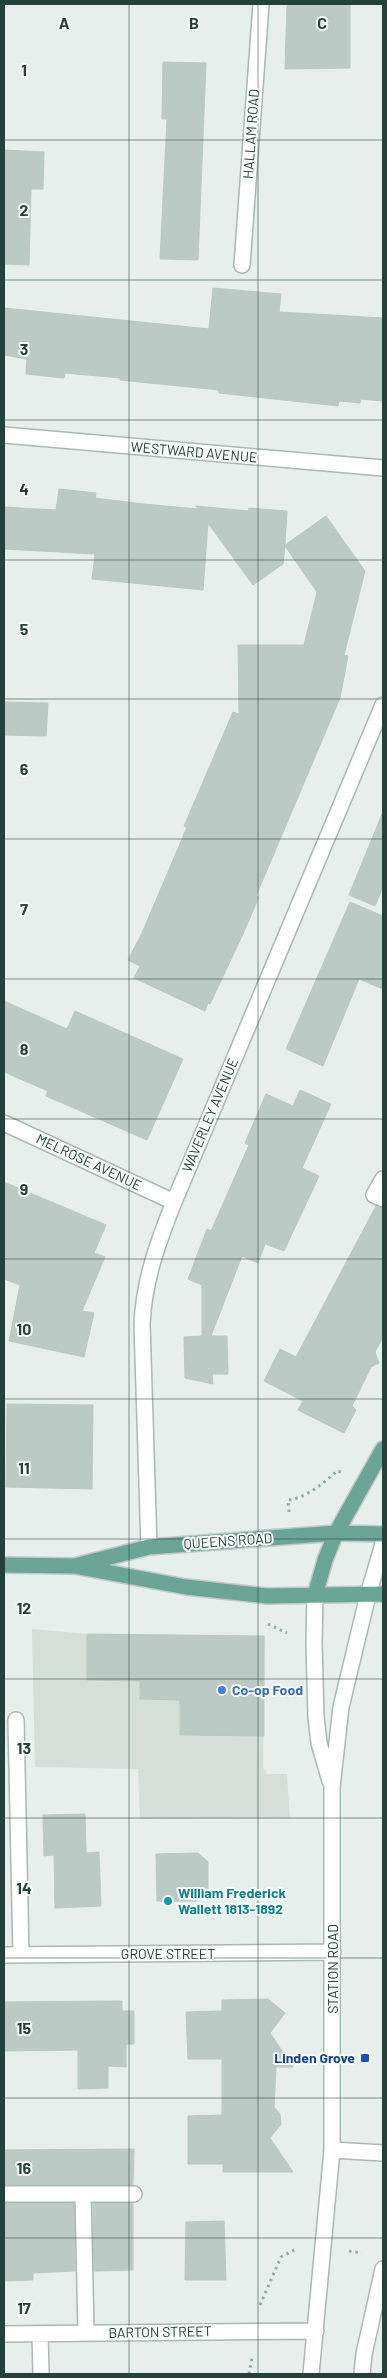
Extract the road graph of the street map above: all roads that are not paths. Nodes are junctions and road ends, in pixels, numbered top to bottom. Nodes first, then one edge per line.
1 (261, 4) edge
2 (242, 265) dead end
3 (4, 435) edge
4 (383, 468) edge
5 (383, 705) edge
6 (4, 1123) edge
7 (383, 1179) edge
8 (383, 1199) edge
9 (174, 1202) junction
10 (383, 1450) edge
11 (336, 1533) junction
12 (383, 1534) edge
13 (383, 1544) edge
14 (149, 1547) junction
15 (4, 1565) edge
16 (74, 1566) junction
17 (383, 1594) edge
18 (315, 1595) junction
19 (368, 1595) junction
20 (16, 1720) dead end
21 (332, 1787) junction
22 (333, 1952) junction
23 (4, 1955) edge
24 (21, 1955) junction
25 (332, 2150) junction
26 (383, 2153) edge
27 (4, 2194) edge
28 (83, 2194) junction
29 (134, 2194) dead end
30 (383, 2269) edge
31 (316, 2331) junction
32 (86, 2333) junction
33 (4, 2334) edge
34 (40, 2334) junction
35 (40, 2374) edge
36 (311, 2374) edge
37 (362, 2374) edge

1 - 2 street, HALLAM ROAD
3 - 4 street, WESTWARD AVENUE
5 - 9 street, WAVERLEY AVENUE
6 - 9 street, MELROSE AVENUE
7 - 8 street
9 - 14 street, WAVERLEY AVENUE
10 - 11 main road, STATION ROAD
11 - 12 main road, QUEENS ROAD
11 - 14 main road, QUEENS ROAD
11 - 18 main road, STATION ROAD
13 - 19 street, STATION ROAD
14 - 16 main road, QUEENS ROAD
15 - 16 main road, QUEENS ROAD
16 - 18 main road, QUEENS ROAD
17 - 19 main road, QUEENS ROAD
18 - 19 main road, QUEENS ROAD
18 - 21 street, STATION ROAD
19 - 21 street, STATION ROAD
20 - 24 street
21 - 22 street, STATION ROAD
22 - 24 street, GROVE STREET
22 - 25 street, STATION ROAD
23 - 24 street, GROVE STREET
25 - 26 street
25 - 31 street, STATION ROAD
27 - 28 street
28 - 29 street
28 - 32 street
30 - 37 street
31 - 32 street, BARTON STREET
31 - 36 street, STATION ROAD
32 - 34 street, BARTON STREET
33 - 34 street, BARTON STREET
34 - 35 street

